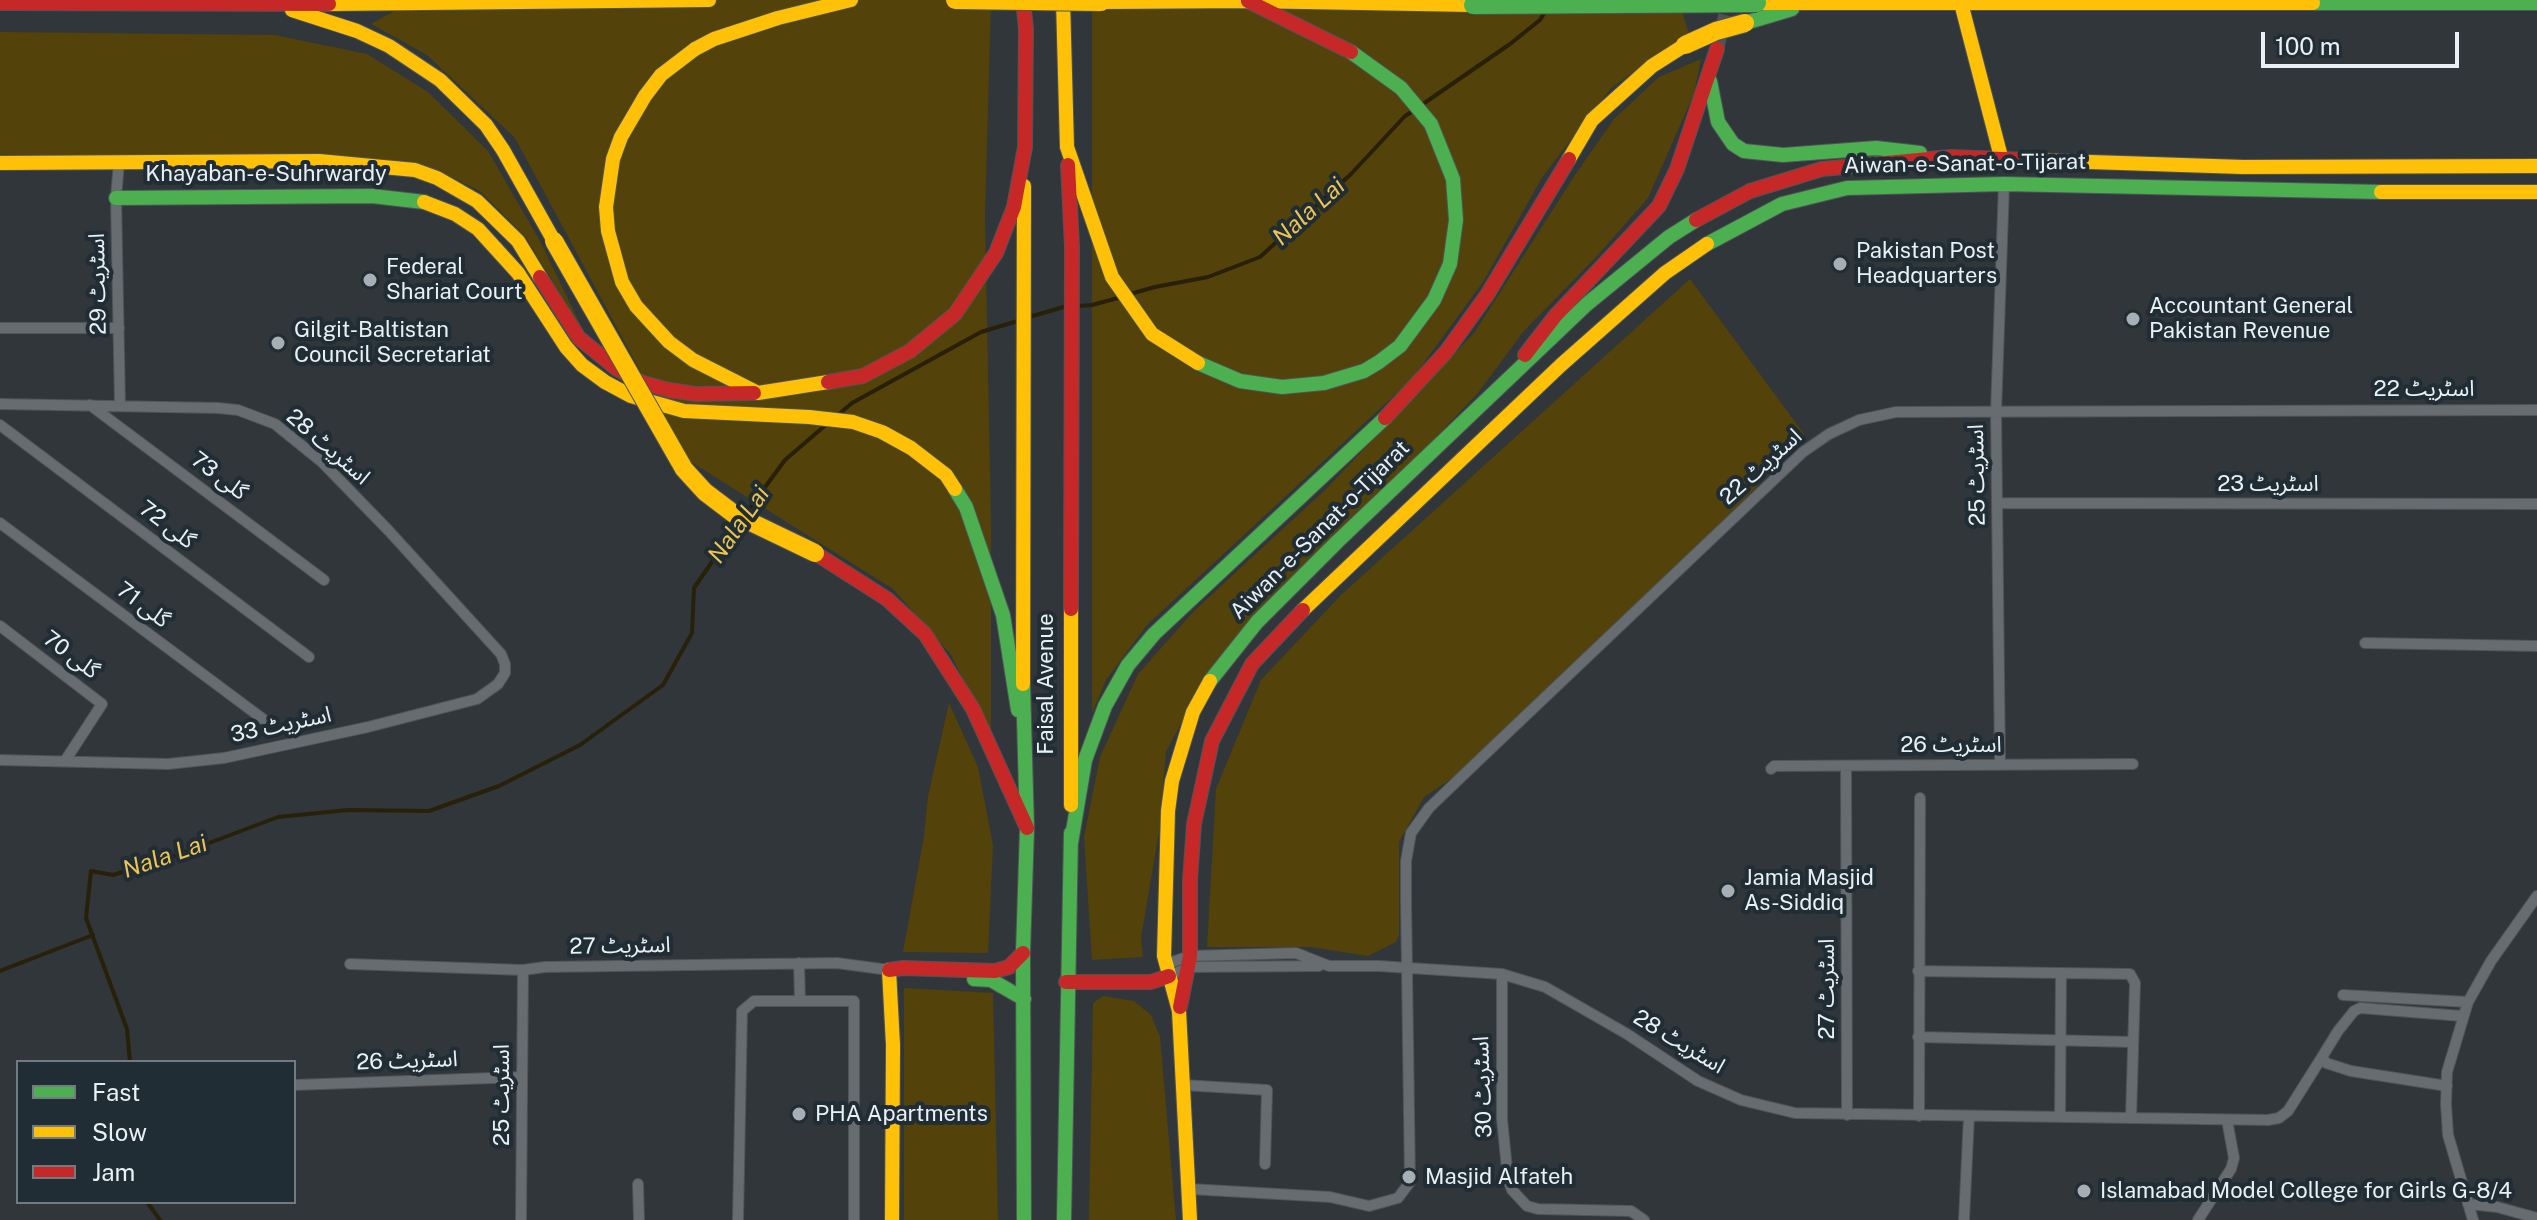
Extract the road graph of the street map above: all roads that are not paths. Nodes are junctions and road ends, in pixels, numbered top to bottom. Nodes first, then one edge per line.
1 (709, 0) edge
2 (851, 0) edge
3 (955, 0) edge
4 (1023, 0) edge
5 (1063, 0) edge
6 (1248, 1) edge
7 (1101, 2) edge
8 (1815, 2) junction
9 (0, 3) edge
10 (1961, 3) junction
11 (2537, 3) edge
12 (277, 5) junction
13 (1717, 49) tunnel mouth
14 (1710, 76) junction
15 (1025, 147) junction
16 (1067, 147) junction
17 (1951, 157) junction
18 (2001, 157) junction
19 (119, 162) junction
20 (0, 163) edge
21 (2537, 166) edge
22 (2004, 184) junction
23 (2537, 192) edge
24 (116, 198) junction
25 (1649, 252) junction
26 (1665, 273) junction
27 (0, 328) edge
28 (119, 328) junction
29 (1498, 391) junction
30 (758, 393) junction
31 (0, 404) edge
32 (90, 405) junction
33 (120, 405) junction
34 (2537, 410) edge
35 (1996, 412) junction
36 (0, 425) edge
37 (1999, 503) junction
38 (2537, 504) edge
39 (0, 523) edge
40 (324, 580) dead end
41 (0, 626) edge
42 (480, 631) joint
43 (2365, 643) dead end
44 (2537, 646) edge
45 (309, 657) dead end
46 (263, 719) dead end
47 (1023, 742) junction
48 (0, 760) edge
49 (65, 761) junction
50 (2133, 764) dead end
51 (2000, 765) junction
52 (1846, 766) junction
53 (1771, 769) dead end
54 (1920, 798) dead end
55 (1027, 828) junction
56 (1071, 843) junction
57 (1166, 879) junction
58 (1190, 880) junction
59 (2537, 897) edge
60 (1023, 953) junction
61 (1190, 962) junction
62 (799, 963) junction
63 (350, 964) dead end
64 (1406, 968) junction
65 (523, 970) junction
66 (889, 970) junction
67 (1168, 970) junction
68 (1918, 971) junction
69 (1502, 974) junction
70 (2061, 974) junction
71 (1066, 982) junction
72 (2343, 995) dead end
73 (1024, 999) junction
74 (800, 1001) junction
75 (2468, 1002) junction
76 (1179, 1011) junction
77 (2462, 1016) junction
78 (1918, 1037) junction
79 (2060, 1040) junction
80 (2133, 1042) junction
81 (2322, 1057) junction
82 (521, 1077) junction
83 (296, 1085) edge
84 (1183, 1085) junction
85 (2447, 1086) junction
86 (1847, 1115) junction
87 (1919, 1116) junction
88 (1969, 1116) junction
89 (2060, 1117) junction
90 (2131, 1118) junction
91 (2227, 1120) junction
92 (1265, 1164) dead end
93 (638, 1184) dead end
94 (1190, 1189) junction
95 (2468, 1204) junction
96 (2537, 1218) edge
97 (521, 1220) edge
98 (639, 1220) edge
99 (738, 1220) edge
100 (854, 1220) edge
101 (892, 1220) edge
102 (1024, 1220) edge
103 (1064, 1220) edge
104 (1190, 1220) edge
105 (1644, 1220) edge
106 (1964, 1220) edge
107 (2198, 1220) edge
108 (2473, 1220) edge

1 - 12 main road
2 - 30 main road
3 - 7 main road, bridge
4 - 15 main road
5 - 16 main road, Faisal Avenue
6 - 7 main road
6 - 8 main road, bridge
6 - 16 main road
8 - 10 main road
8 - 56 main road, bridge
9 - 12 main road
10 - 11 main road
10 - 18 main road
12 - 55 main road, bridge
13 - 14 main road
14 - 17 main road
14 - 29 main road
15 - 30 main road, Khayaban-e-Suhrwardy
15 - 47 main road, Faisal Avenue
16 - 56 main road, Faisal Avenue
17 - 18 main road, Aiwan-e-Sanat-o-Tijarat
17 - 25 main road, Aiwan-e-Sanat-o-Tijarat
18 - 21 main road, Aiwan-e-Sanat-o-Tijarat
19 - 20 main road, Khayaban-e-Suhrwardy
19 - 24 street, اسٹریٹ 29
19 - 30 main road, Khayaban-e-Suhrwardy
22 - 23 main road, Aiwan-e-Sanat-o-Tijarat
22 - 26 main road, Aiwan-e-Sanat-o-Tijarat
22 - 35 street, اسٹریٹ 25
24 - 28 street, اسٹریٹ 29
24 - 47 main road, Khayaban-e-Suhrwardy
25 - 26 main road
25 - 29 main road, Aiwan-e-Sanat-o-Tijarat
26 - 58 main road, Aiwan-e-Sanat-o-Tijarat
27 - 28 street
28 - 33 street, اسٹریٹ 29
29 - 57 main road, Aiwan-e-Sanat-o-Tijarat
31 - 32 street, اسٹریٹ 28
32 - 33 street, اسٹریٹ 28
32 - 40 street, گلی 73
33 - 42 street, اسٹریٹ 28
34 - 35 street, اسٹریٹ 22
35 - 37 street, اسٹریٹ 25
35 - 64 street, اسٹریٹ 22
36 - 45 street, گلی 72
37 - 38 street, اسٹریٹ 23
37 - 51 street, اسٹریٹ 25
39 - 46 street, گلی 71
41 - 49 street, گلی 70
42 - 49 street, اسٹریٹ 33
43 - 44 street
47 - 55 main road, Faisal Avenue
48 - 49 street, اسٹریٹ 33
50 - 51 street, اسٹریٹ 26
51 - 52 street, اسٹریٹ 26
52 - 53 street, اسٹریٹ 26
52 - 86 street, اسٹریٹ 27
54 - 68 street
55 - 60 main road, Faisal Avenue
56 - 71 main road, Faisal Avenue
57 - 58 main road
57 - 67 main road, Aiwan-e-Sanat-o-Tijarat
58 - 61 main road, Aiwan-e-Sanat-o-Tijarat
59 - 75 street
60 - 66 main road
60 - 73 main road, Faisal Avenue
61 - 64 street, اسٹریٹ 28
61 - 67 street
61 - 76 main road, Aiwan-e-Sanat-o-Tijarat
62 - 65 street, اسٹریٹ 27
62 - 66 street, اسٹریٹ 27
62 - 74 street
63 - 65 street, اسٹریٹ 27
64 - 69 street, اسٹریٹ 28
64 - 94 street, اسٹریٹ 22
65 - 82 street, اسٹریٹ 25
66 - 73 main road
66 - 101 main road
67 - 71 main road
67 - 76 main road, Aiwan-e-Sanat-o-Tijarat
68 - 70 street
68 - 78 street
69 - 86 street, اسٹریٹ 28
69 - 105 street, اسٹریٹ 30
70 - 79 street
70 - 80 street
71 - 103 main road, Faisal Avenue
72 - 75 street
73 - 102 main road, Faisal Avenue
74 - 99 street
74 - 100 street
75 - 77 street
76 - 84 main road
77 - 81 street
77 - 85 street
78 - 79 street
78 - 87 street
79 - 80 street
79 - 89 street
80 - 90 street
81 - 85 street
81 - 91 street, اسٹریٹ 28
82 - 83 street, اسٹریٹ 26
82 - 97 street, اسٹریٹ 25
84 - 92 street
84 - 94 main road
85 - 95 street
86 - 87 street, اسٹریٹ 28
87 - 88 street, اسٹریٹ 28
88 - 89 street, اسٹریٹ 28
88 - 106 street
89 - 90 street, اسٹریٹ 28
90 - 91 street, اسٹریٹ 28
91 - 107 street
93 - 98 street
94 - 104 main road
95 - 96 street
95 - 108 street

